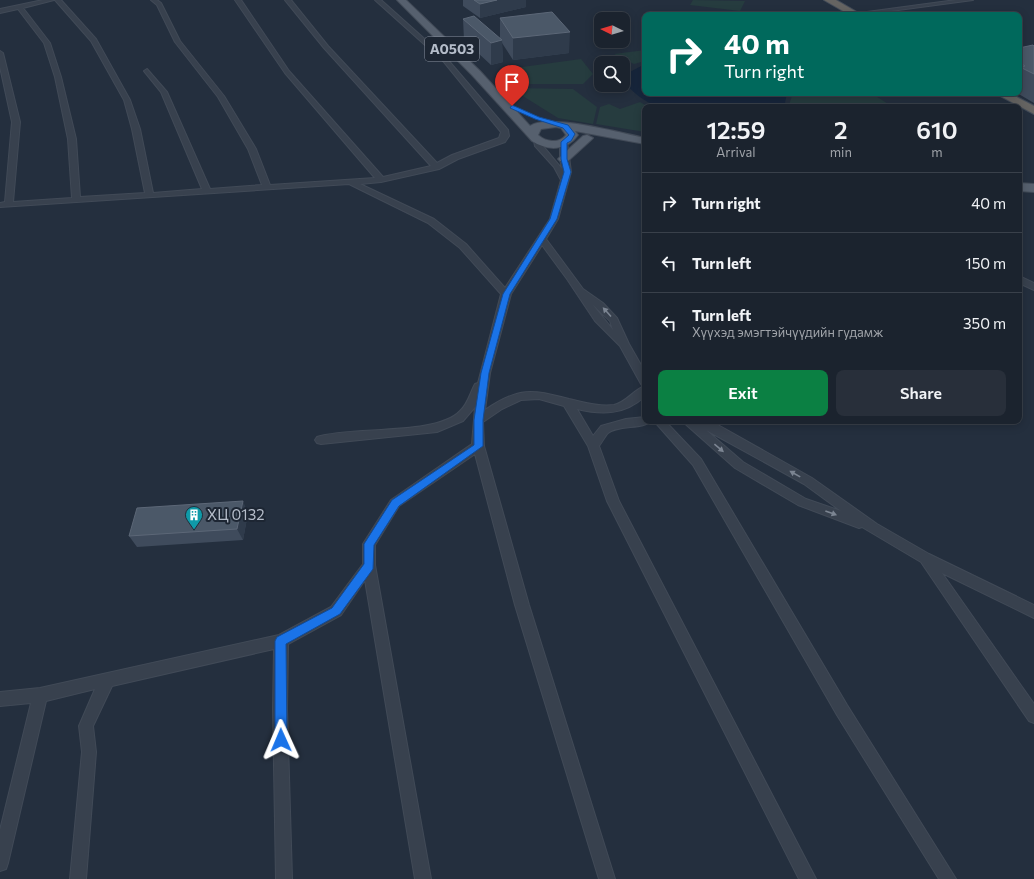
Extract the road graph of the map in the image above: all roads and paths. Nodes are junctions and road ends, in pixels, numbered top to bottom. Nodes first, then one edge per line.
1 (51, 0) edge
2 (58, 0) edge
3 (154, 0) edge
4 (238, 0) edge
5 (288, 0) edge
6 (378, 0) edge
7 (400, 0) edge
8 (829, 0) edge
9 (970, 0) edge
10 (19, 7) junction
11 (0, 12) edge
12 (851, 12) edge
13 (879, 12) edge
14 (0, 53) edge
15 (147, 71) dead end
16 (480, 89) junction
17 (1006, 96) edge
18 (500, 101) junction
19 (1021, 104) edge
20 (1022, 104) edge
21 (1034, 111) edge
22 (561, 125) junction
23 (617, 137) junction
24 (535, 138) junction
25 (586, 138) junction
26 (566, 141) junction
27 (642, 141) edge
28 (564, 159) junction
29 (436, 167) junction
30 (381, 180) junction
31 (349, 182) junction
32 (565, 184) junction
33 (1022, 187) edge
34 (267, 188) junction
35 (1034, 188) edge
36 (207, 192) junction
37 (150, 196) junction
38 (76, 200) junction
39 (0, 205) edge
40 (9, 205) junction
41 (542, 240) junction
42 (1022, 280) edge
43 (1034, 287) edge
44 (506, 294) junction
45 (485, 373) junction
46 (642, 376) edge
47 (642, 393) edge
48 (566, 402) junction
49 (618, 408) junction
50 (478, 420) junction
51 (642, 421) edge
52 (626, 423) junction
53 (663, 424) edge
54 (691, 424) edge
55 (697, 424) edge
56 (321, 440) dead end
57 (593, 445) junction
58 (478, 446) junction
59 (873, 528) junction
60 (925, 558) junction
61 (369, 566) junction
62 (1034, 612) edge
63 (281, 641) junction
64 (107, 680) junction
65 (40, 695) junction
66 (0, 699) edge
67 (1034, 716) edge
68 (0, 863) edge
69 (78, 879) edge
70 (284, 879) edge
71 (423, 879) edge
72 (607, 879) edge
73 (808, 879) edge
74 (948, 879) edge

1 - 10 street
2 - 37 street
3 - 34 street
4 - 30 street
5 - 29 street
6 - 16 street
7 - 16 main road, A0503
8 - 12 highway
9 - 13 street
10 - 11 street
10 - 38 street
14 - 40 street
15 - 36 street
16 - 18 main road, A0503
16 - 29 street
17 - 19 highway
18 - 22 main road, A0503
18 - 24 main road, A0503
20 - 21 highway
22 - 23 main road
22 - 24 main road
22 - 26 main road
23 - 25 main road
23 - 27 main road
24 - 26 main road
24 - 32 street
25 - 26 main road
25 - 28 main road
26 - 28 street
28 - 32 street
29 - 30 street
30 - 31 street
31 - 34 street
31 - 44 street
32 - 41 street
33 - 35 main road
34 - 36 street
36 - 37 street
37 - 38 street
38 - 40 street
39 - 40 street
41 - 44 street
41 - 46 street
42 - 43 street
44 - 45 street
45 - 50 street
45 - 56 street
47 - 49 street
48 - 49 street
48 - 50 street
48 - 57 street
49 - 52 street
50 - 58 street
51 - 52 street
52 - 57 street
53 - 74 street
54 -> 59 street
59 -> 55 street
57 - 73 street
58 - 61 street
58 - 72 street
59 - 60 street
60 - 62 street
60 - 67 street
61 - 63 street
61 - 71 street
63 - 64 street
63 - 70 street
64 - 65 street
64 - 69 street
65 - 66 street
65 - 68 street

